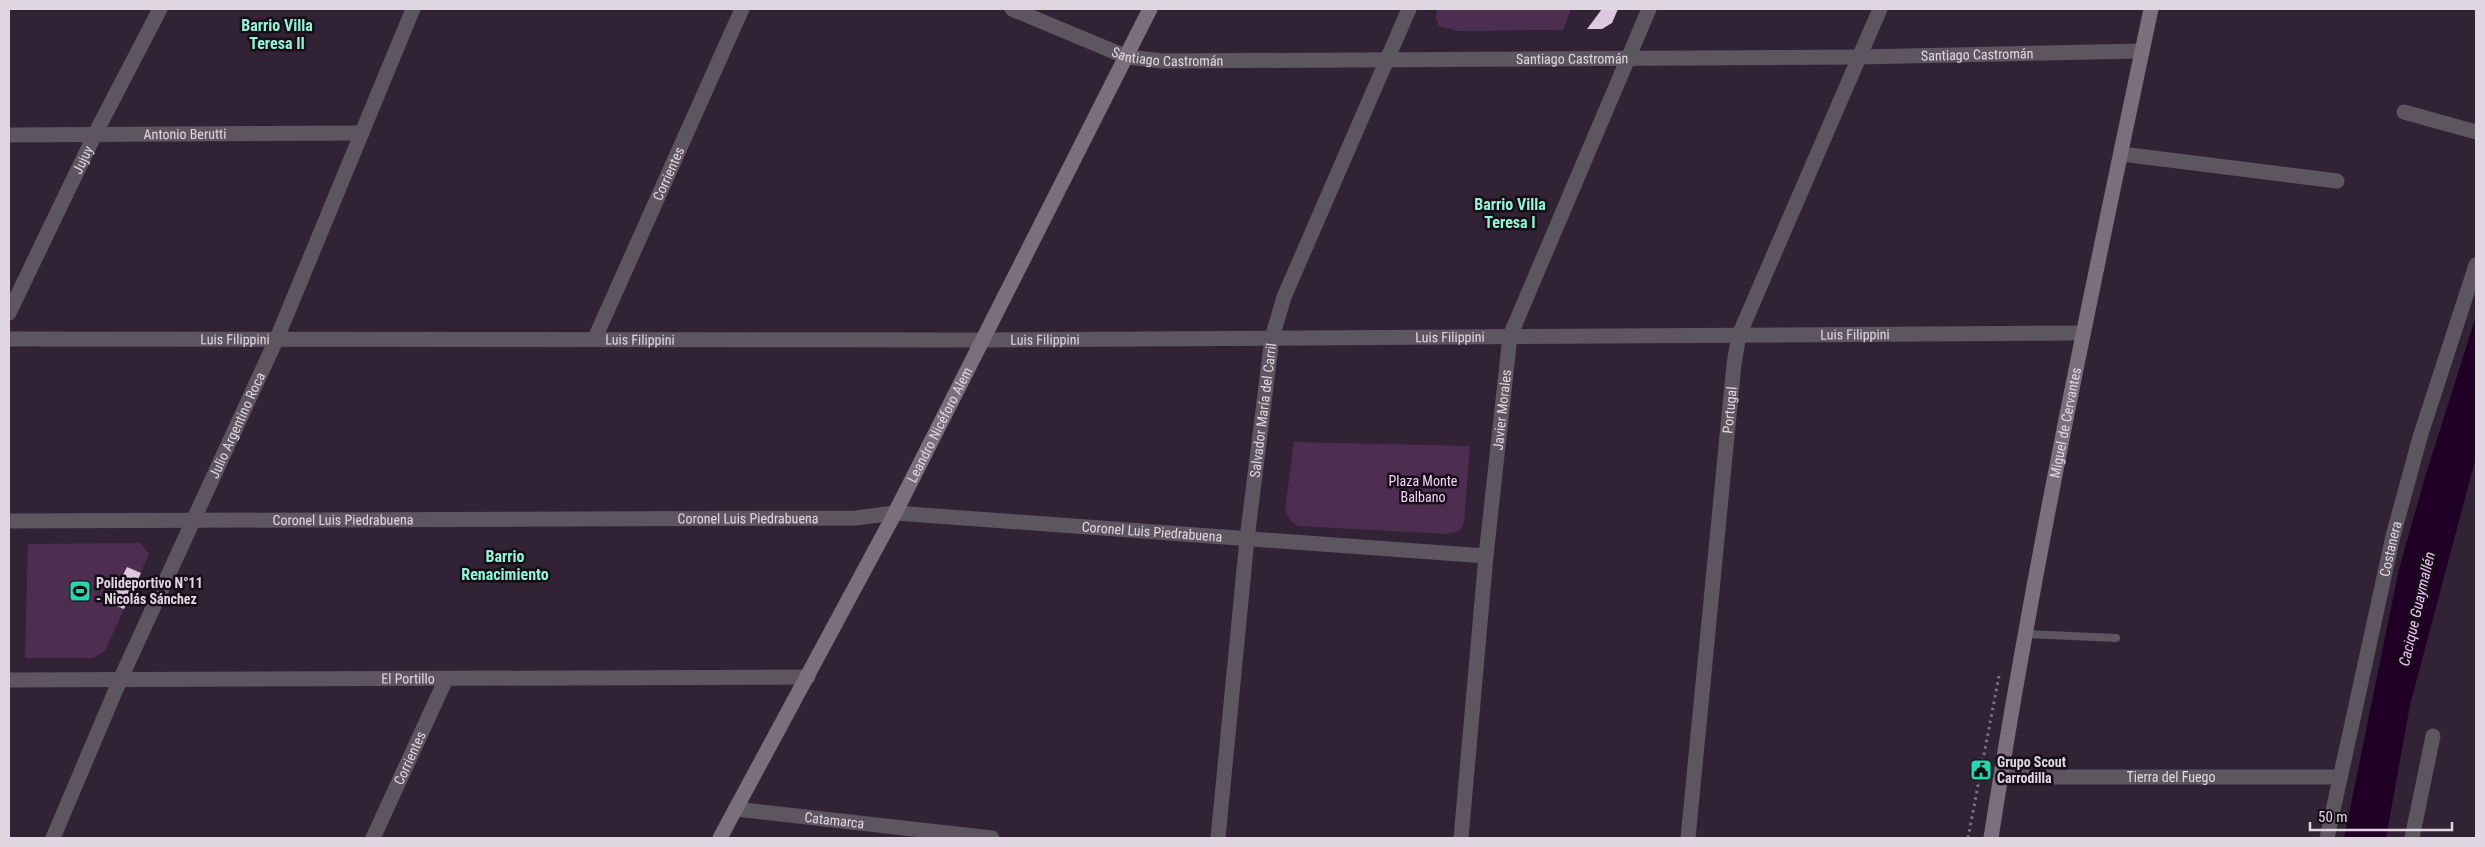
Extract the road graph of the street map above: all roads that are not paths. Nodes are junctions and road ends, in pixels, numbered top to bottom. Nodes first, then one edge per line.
1 (160, 9) edge
2 (413, 9) edge
3 (742, 9) edge
4 (1012, 9) edge
5 (1150, 9) edge
6 (1409, 9) edge
7 (1650, 9) edge
8 (1880, 9) edge
9 (2151, 9) edge
10 (2142, 51) junction
11 (1126, 57) junction
12 (1859, 57) junction
13 (1388, 59) junction
14 (1627, 59) junction
15 (2404, 112) dead end
16 (2476, 132) edge
17 (362, 133) junction
18 (95, 134) junction
19 (9, 135) edge
20 (2122, 154) junction
21 (2337, 181) dead end
22 (2476, 265) edge
23 (9, 313) edge
24 (2082, 333) junction
25 (1739, 335) junction
26 (1510, 336) junction
27 (277, 338) junction
28 (595, 338) junction
29 (1272, 338) junction
30 (9, 339) edge
31 (982, 340) junction
32 (895, 513) junction
33 (9, 521) edge
34 (192, 521) junction
35 (1248, 539) junction
36 (1486, 556) junction
37 (2027, 634) junction
38 (2116, 638) dead end
39 (808, 677) junction
40 (446, 679) junction
41 (9, 680) edge
42 (120, 680) junction
43 (2433, 736) dead end
44 (2002, 777) junction
45 (2339, 777) junction
46 (735, 809) junction
47 (53, 838) edge
48 (373, 838) edge
49 (720, 838) edge
50 (992, 838) edge
51 (1218, 838) edge
52 (1461, 838) edge
53 (1688, 838) edge
54 (1991, 838) edge
55 (2327, 838) edge
56 (2412, 838) edge

1 - 18 street, Jujuy
2 - 17 street, Julio Argentino Roca
3 - 28 street, Corrientes
4 - 11 street, Santiago Castromán
5 - 11 street, Leandro Nicéforo Alem
6 - 13 street, Salvador María del Carril
7 - 14 street, Javier Morales
8 - 12 street, Portugal
9 - 10 street, Miguel de Cervantes
10 - 12 street, Santiago Castromán
10 - 20 street, Miguel de Cervantes
11 - 13 street, Santiago Castromán
11 - 31 street, Leandro Nicéforo Alem
12 - 14 street, Santiago Castromán
12 - 25 street, Portugal
13 - 14 street, Santiago Castromán
13 - 29 street, Salvador María del Carril
14 - 26 street, Javier Morales
15 - 16 street
17 - 18 street, Antonio Berutti
17 - 27 street, Julio Argentino Roca
18 - 19 street, Antonio Berutti
18 - 23 street, Jujuy
20 - 21 street
20 - 24 street, Miguel de Cervantes
22 - 45 street, Costanera
24 - 25 street, Luis Filippini
24 - 37 street, Miguel de Cervantes
25 - 26 street, Luis Filippini
25 - 53 street, Portugal
26 - 29 street, Luis Filippini
26 - 36 street, Javier Morales
27 - 28 street, Luis Filippini
27 - 30 street, Luis Filippini
27 - 34 street, Julio Argentino Roca
28 - 31 street, Luis Filippini
29 - 31 street, Luis Filippini
29 - 35 street, Salvador María del Carril
31 - 32 street, Leandro Nicéforo Alem
32 - 34 street, Coronel Luis Piedrabuena
32 - 35 street, Coronel Luis Piedrabuena
32 - 39 street, Leandro Nicéforo Alem
33 - 34 street, Coronel Luis Piedrabuena
34 - 42 street, Julio Argentino Roca
35 - 36 street, Coronel Luis Piedrabuena
35 - 51 street, Salvador María del Carril
36 - 52 street, Javier Morales
37 - 38 lane
37 - 44 street, Miguel de Cervantes
39 - 40 street, El Portillo
39 - 46 street, Leandro Nicéforo Alem
40 - 42 street, El Portillo
40 - 48 street, Corrientes
41 - 42 street, El Portillo
42 - 47 street, Julio Argentino Roca
43 - 56 street
44 - 45 street, Tierra del Fuego
44 - 54 street, Miguel de Cervantes
45 - 55 street, Costanera
46 - 49 street, Leandro Nicéforo Alem
46 - 50 street, Catamarca

